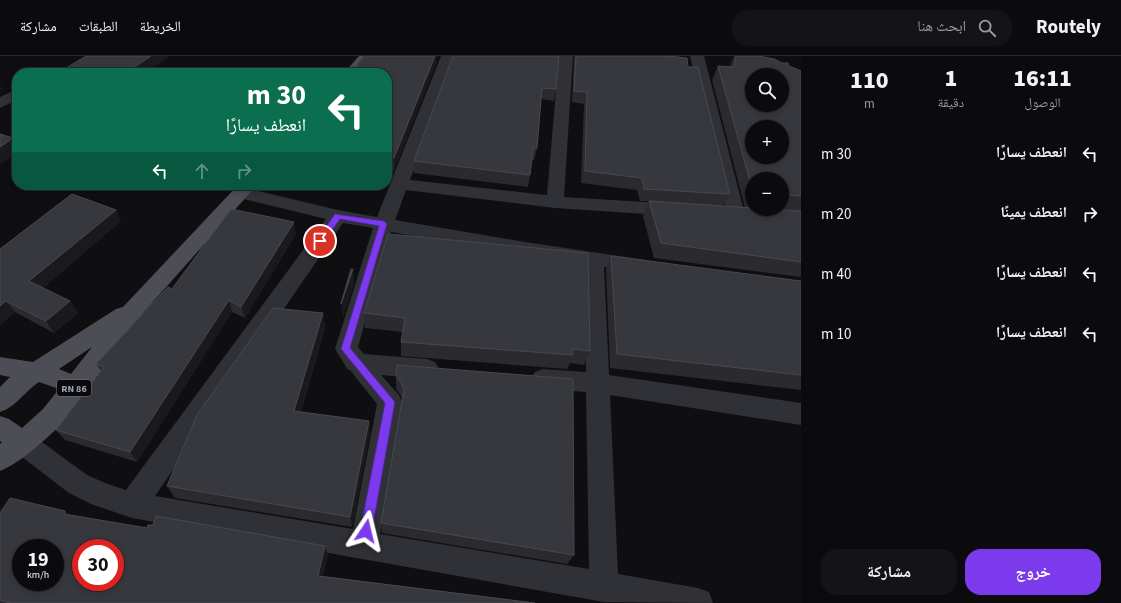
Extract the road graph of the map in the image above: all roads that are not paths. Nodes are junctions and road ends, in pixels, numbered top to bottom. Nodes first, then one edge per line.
1 (367, 56) edge
2 (448, 56) edge
3 (566, 56) edge
4 (693, 62) edge
5 (356, 68) edge
6 (12, 97) edge
7 (0, 103) edge
8 (399, 184) junction
9 (243, 190) edge
10 (247, 190) edge
11 (555, 202) junction
12 (689, 211) edge
13 (736, 215) edge
14 (338, 216) junction
15 (384, 224) junction
16 (594, 259) junction
17 (656, 267) edge
18 (136, 306) junction
19 (356, 363) junction
20 (0, 366) edge
21 (36, 371) junction
22 (450, 371) edge
23 (520, 377) edge
24 (598, 383) junction
25 (75, 387) junction
26 (0, 402) edge
27 (801, 414) edge
28 (0, 427) edge
29 (22, 442) junction
30 (0, 459) edge
31 (132, 505) junction
32 (364, 546) junction
33 (604, 587) junction
34 (698, 603) edge

1 - 5 main road
2 - 8 street
3 - 11 street
4 - 13 street
6 - 7 street
8 - 11 street
8 - 15 street
9 - 18 main road, RN 86
10 - 14 street
11 - 12 street
14 - 15 street
14 - 31 street
15 - 16 street
15 - 19 street
16 - 17 street
16 - 24 street
18 - 21 main road, RN 86
18 - 25 main road, RN 86
19 - 22 street
19 - 32 street
20 - 21 main road
21 - 25 main road
21 - 26 main road, RN 86
23 - 24 street
24 - 27 street
24 - 33 street
25 - 29 main road, RN 86
28 - 29 main road
29 - 30 main road, RN 86
29 - 31 street
31 - 32 street
32 - 33 street
33 - 34 street

